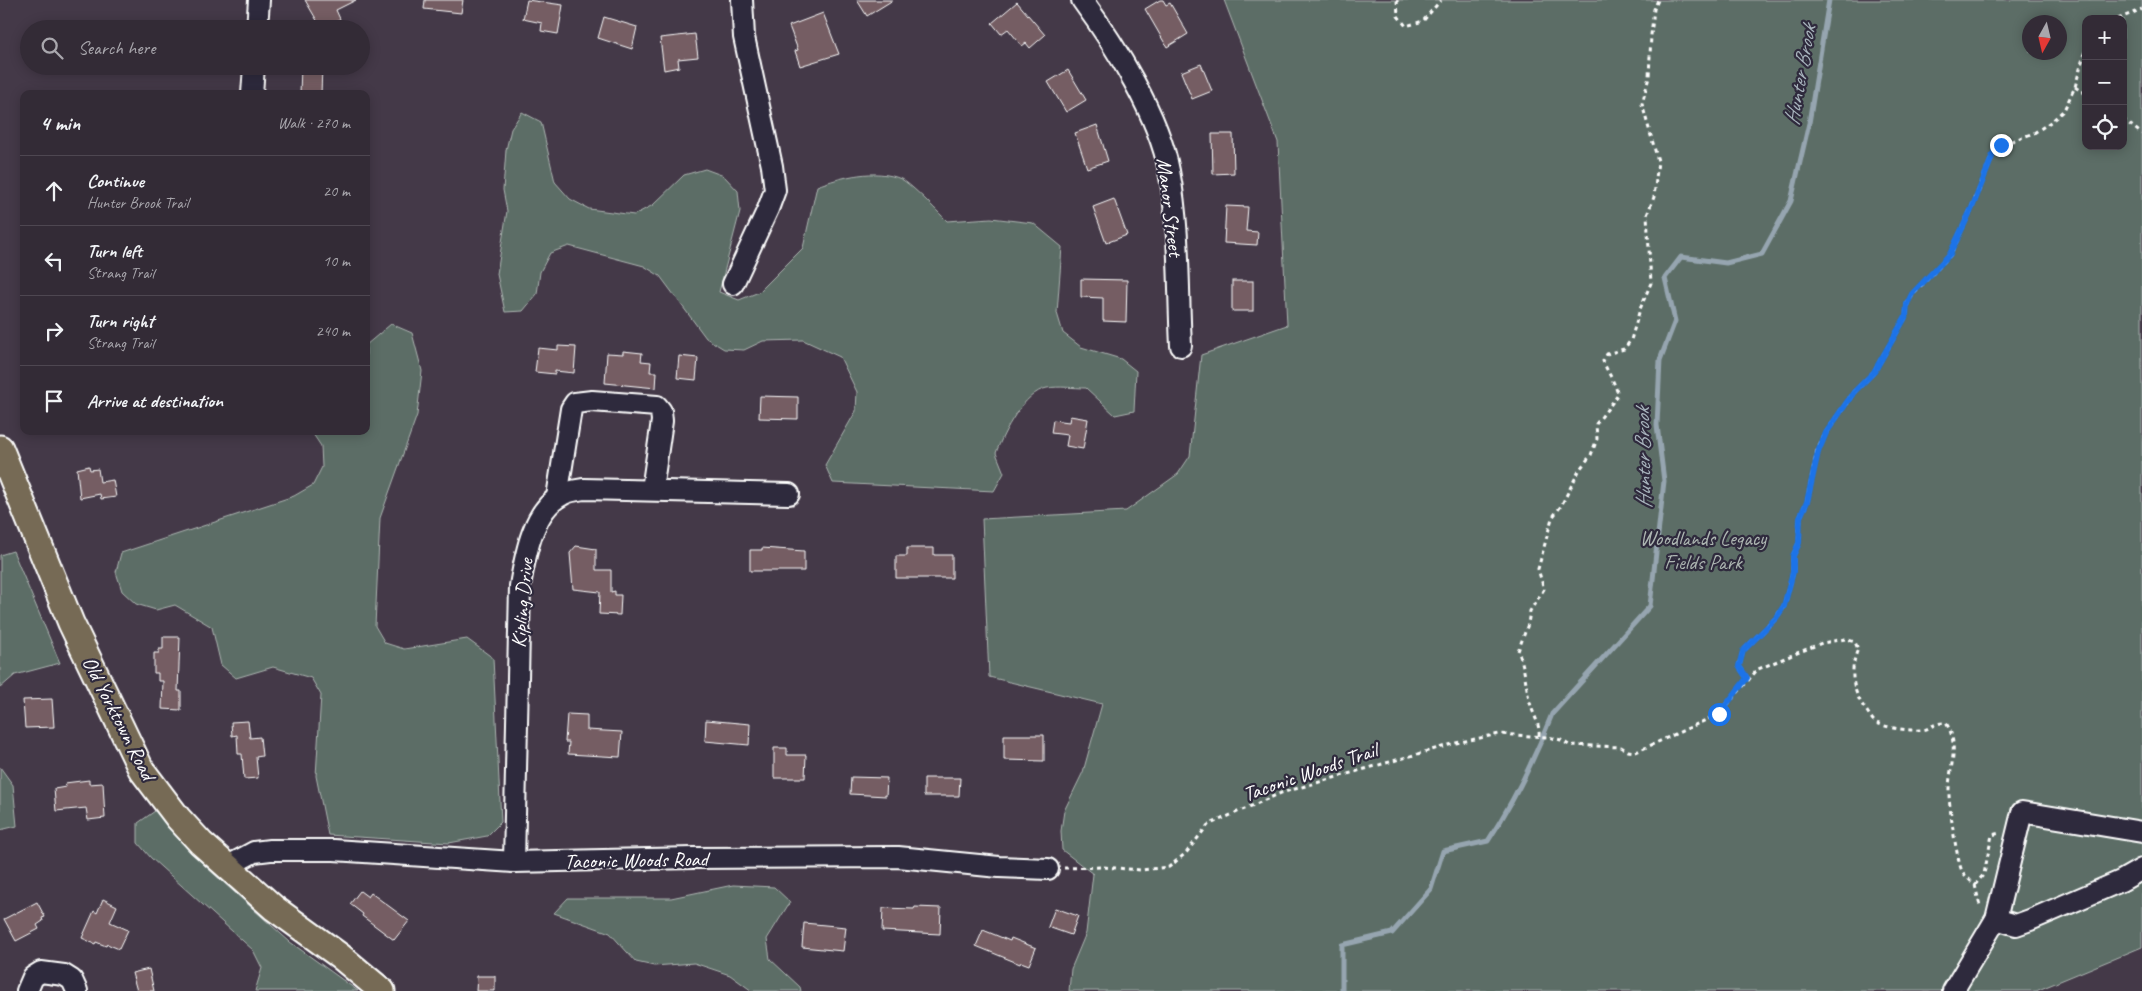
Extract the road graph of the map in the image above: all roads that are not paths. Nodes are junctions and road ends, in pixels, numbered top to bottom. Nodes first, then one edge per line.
1 (259, 0) edge
2 (742, 0) edge
3 (1082, 0) edge
4 (258, 20) edge
5 (253, 75) edge
6 (252, 90) edge
7 (733, 284) dead end
8 (1181, 346) dead end
9 (0, 448) edge
10 (652, 490) junction
11 (789, 494) dead end
12 (557, 498) junction
13 (2142, 832) edge
14 (514, 862) junction
15 (228, 866) junction
16 (1048, 869) road end
17 (2142, 870) edge
18 (1996, 919) junction
19 (27, 991) edge
20 (77, 991) edge
21 (382, 991) edge
22 (1953, 991) edge

1 - 4 street
2 - 7 street
3 - 8 street, Manor Street
5 - 6 street
9 - 15 main road, Old Yorktown Road
10 - 11 street
10 - 12 street
10 - 12 street
12 - 14 street, Kipling Drive
13 - 18 street
14 - 15 street, Taconic Woods Road
14 - 16 street, Taconic Woods Road
15 - 21 main road, Old Yorktown Road
17 - 18 street
18 - 22 street
19 - 20 street

